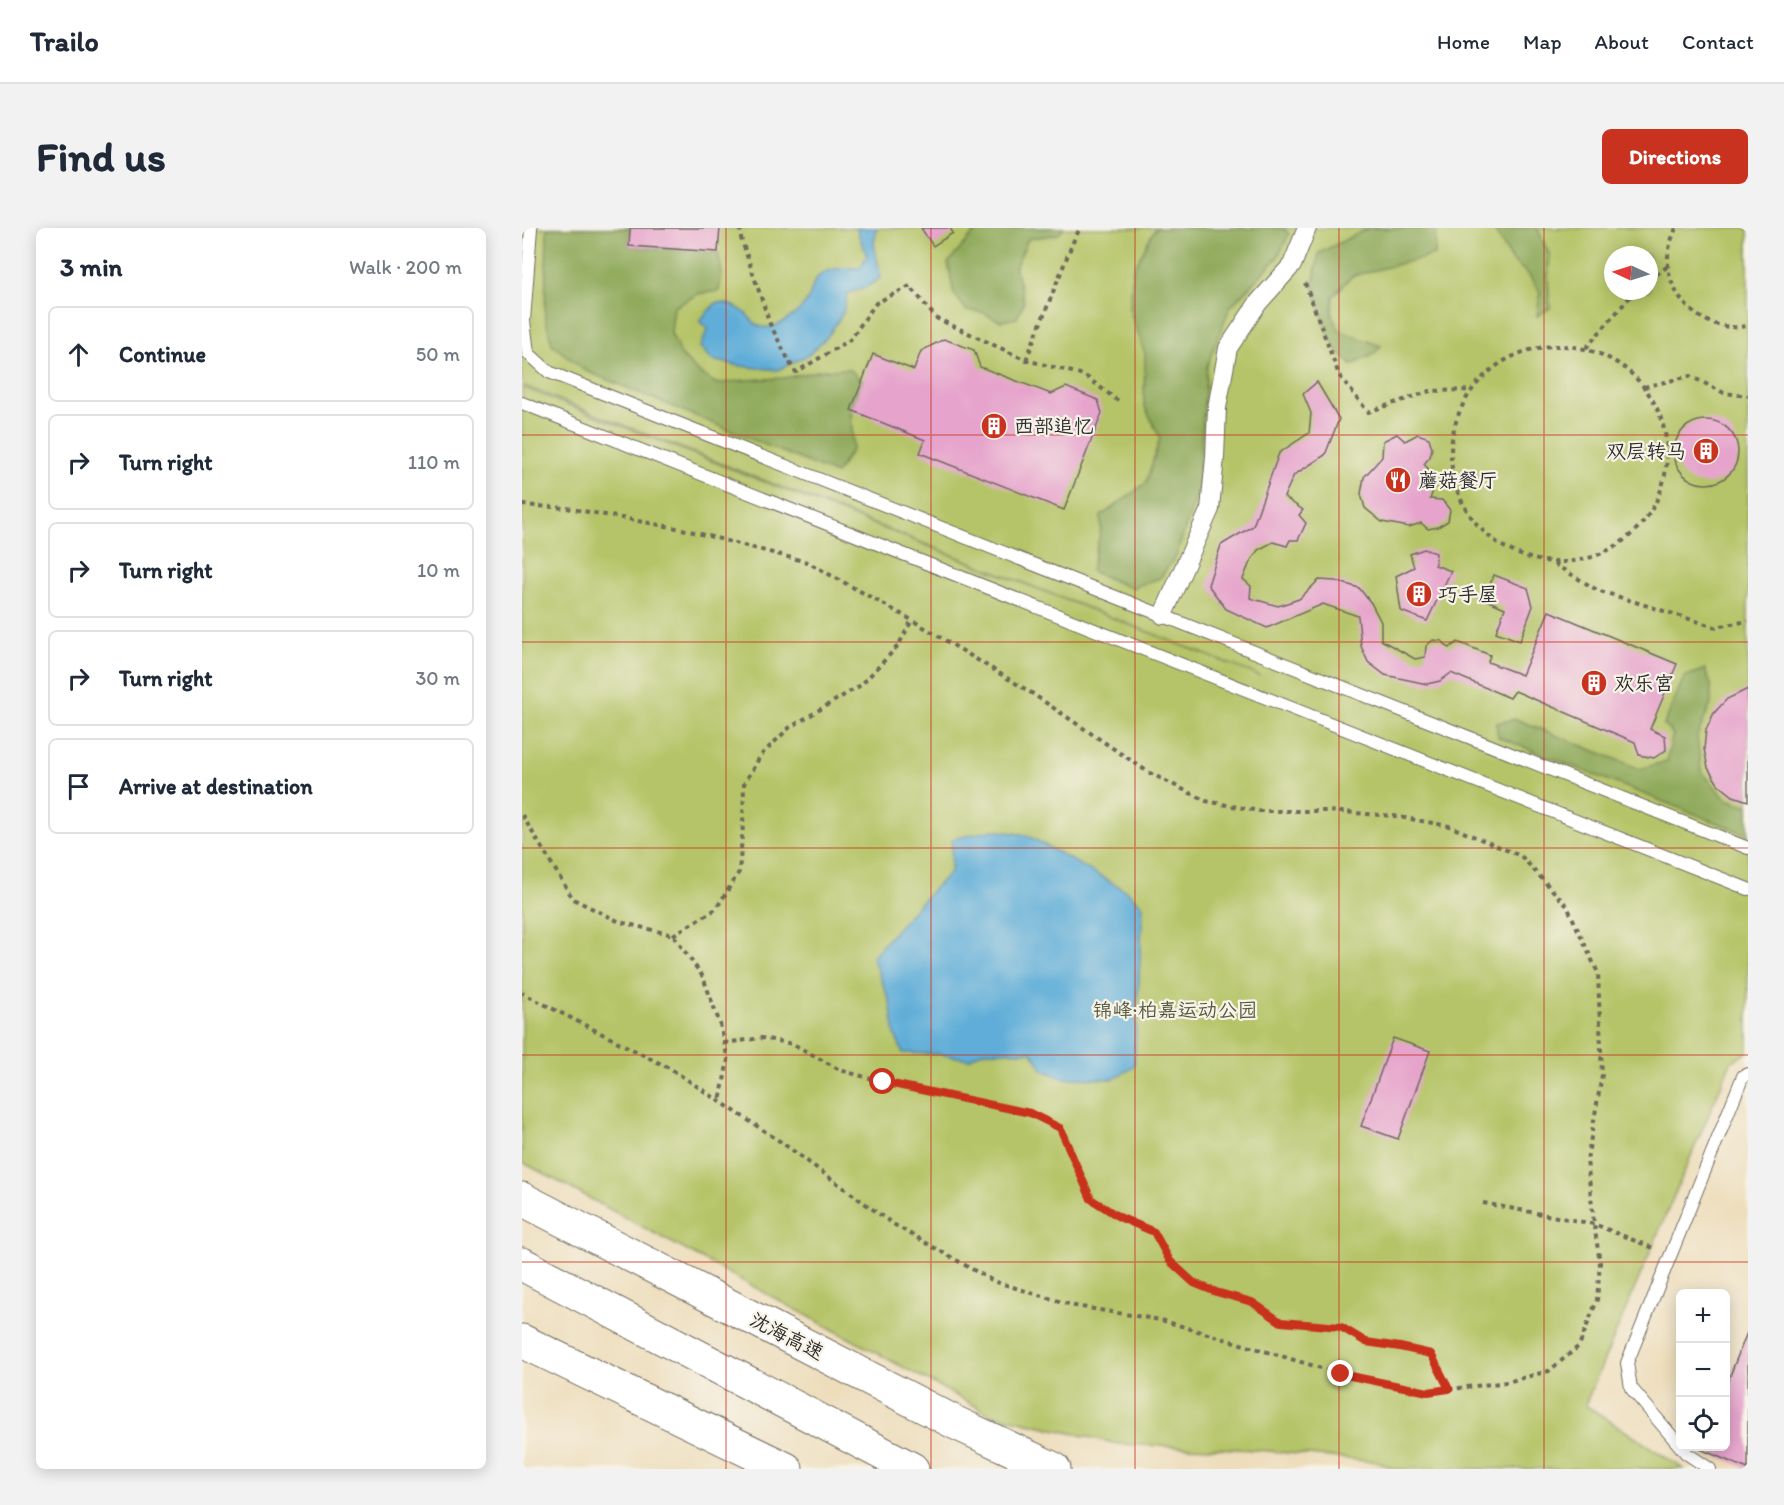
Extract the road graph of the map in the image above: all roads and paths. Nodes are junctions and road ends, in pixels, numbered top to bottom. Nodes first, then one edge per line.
1 (531, 228) edge
2 (740, 228) edge
3 (1080, 228) edge
4 (1307, 228) edge
5 (1676, 228) edge
6 (1292, 265) junction
7 (1668, 266) junction
8 (1658, 273) edge
9 (1627, 300) edge
10 (1748, 326) edge
11 (1586, 348) junction
12 (1026, 360) junction
13 (1644, 387) junction
14 (1473, 390) junction
15 (1748, 396) edge
16 (522, 403) edge
17 (1121, 403) dead end
18 (522, 505) edge
19 (1553, 564) junction
20 (1163, 615) junction
21 (912, 620) junction
22 (1748, 621) edge
23 (522, 815) edge
24 (1748, 848) edge
25 (1748, 889) edge
26 (673, 935) junction
27 (522, 993) edge
28 (724, 1043) junction
29 (1748, 1074) edge
30 (720, 1101) junction
31 (522, 1199) edge
32 (1483, 1203) dead end
33 (1594, 1224) junction
34 (1670, 1255) junction
35 (522, 1264) edge
36 (522, 1341) edge
37 (1449, 1389) junction
38 (786, 1469) edge
39 (912, 1469) edge
40 (1054, 1469) edge
41 (1710, 1469) edge

1 - 20 lane
2 - 12 path
3 - 12 path
4 - 6 street
5 - 7 path
6 - 14 path
6 - 20 street
7 - 8 path
7 - 10 path
9 - 11 path
11 - 13 path
11 - 14 path
12 - 17 path
13 - 15 path
13 - 19 path
14 - 19 path
16 - 25 lane
18 - 21 path
19 - 22 path
20 - 24 lane
21 - 26 path
21 - 33 path
23 - 26 path
26 - 28 path
27 - 30 path
28 - 30 path
28 - 37 path
29 - 34 lane
30 - 37 path
31 - 40 highway, 沈海高速
32 - 33 path
33 - 34 path
33 - 37 path
34 - 41 lane
35 - 39 highway
36 - 38 highway

